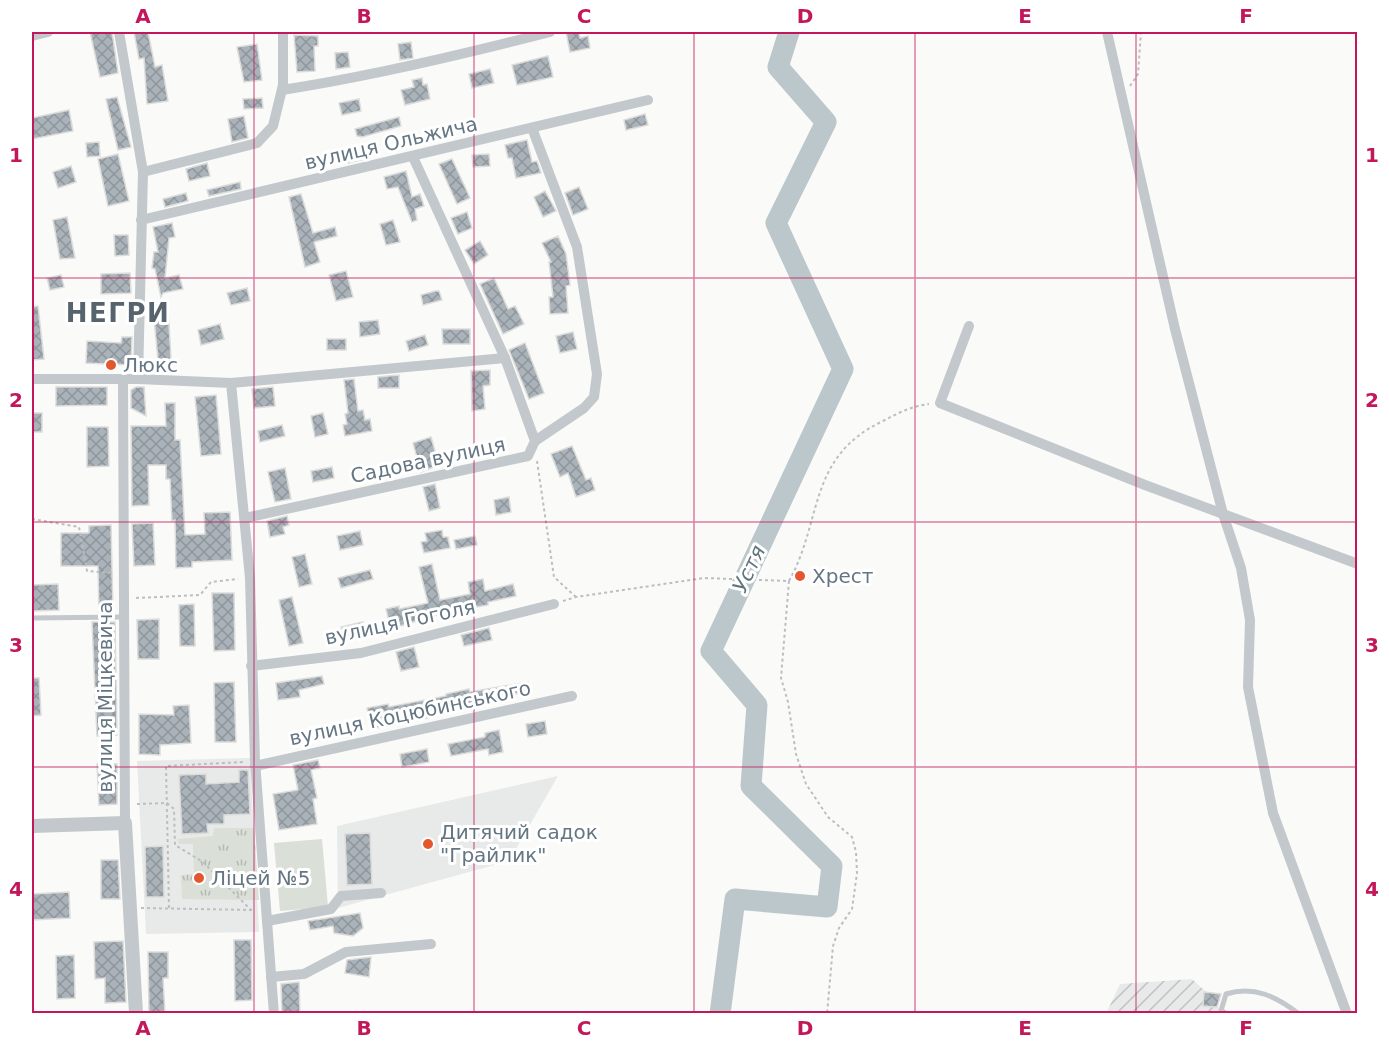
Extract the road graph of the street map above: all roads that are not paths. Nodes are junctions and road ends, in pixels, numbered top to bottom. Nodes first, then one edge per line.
1 (48, 32) edge
2 (119, 32) edge
3 (283, 32) edge
4 (550, 32) edge
5 (1107, 32) edge
6 (32, 36) edge
7 (282, 90) junction
8 (648, 100) dead end
9 (532, 128) junction
10 (413, 156) junction
11 (143, 172) junction
12 (141, 220) junction
13 (969, 326) dead end
14 (506, 358) junction
15 (32, 379) edge
16 (138, 379) junction
17 (123, 380) junction
18 (231, 383) junction
19 (535, 441) junction
20 (1223, 514) junction
21 (245, 518) junction
22 (1358, 564) edge
23 (554, 604) road end
24 (124, 617) junction
25 (32, 618) edge
26 (251, 666) junction
27 (572, 696) dead end
28 (255, 764) junction
29 (125, 823) junction
30 (32, 826) edge
31 (381, 893) dead end
32 (266, 917) junction
33 (431, 944) dead end
34 (271, 977) junction
35 (136, 1014) edge
36 (274, 1014) edge
37 (1220, 1014) edge
38 (1299, 1014) edge
39 (1347, 1014) edge

1 - 6 street
2 - 11 street
3 - 7 street
4 - 7 street
5 - 20 street
7 - 11 street
8 - 9 street, вулиця Ольжича
9 - 10 street, вулиця Ольжича
9 - 19 street
10 - 12 street, вулиця Ольжича
10 - 14 street, Садова вулиця
11 - 12 street
12 - 16 street
13 - 20 street
14 - 18 street
14 - 19 street, Садова вулиця
15 - 17 street
16 - 17 street
16 - 18 street
17 - 24 street, вулиця Міцкевича
18 - 21 street
19 - 21 street, Садова вулиця
20 - 22 street
20 - 39 street
21 - 26 street
23 - 26 street, вулиця Гоголя
24 - 25 lane
24 - 29 street, вулиця Міцкевича
26 - 28 street
27 - 28 street, вулиця Коцюбинського
28 - 32 street
29 - 30 street
29 - 35 street, вулиця Міцкевича
31 - 32 street
32 - 34 street
33 - 34 street
34 - 36 street
37 - 38 lane

